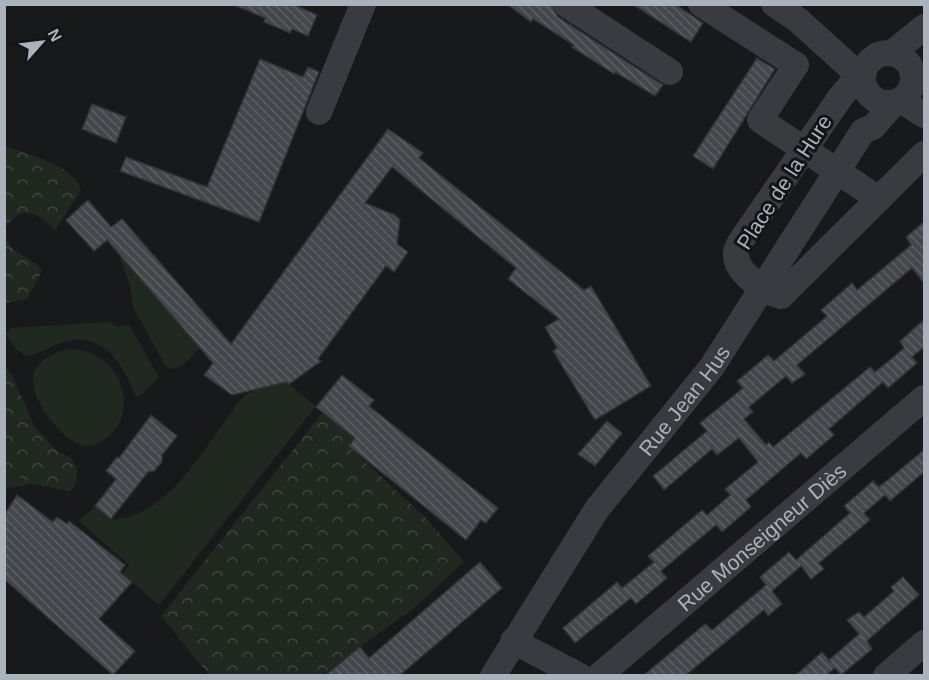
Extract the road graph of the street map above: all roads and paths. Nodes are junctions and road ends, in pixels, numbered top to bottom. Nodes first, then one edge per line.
1 (363, 4) edge
2 (566, 4) edge
3 (701, 4) edge
4 (774, 4) edge
5 (798, 20) junction
6 (924, 27) edge
7 (924, 45) edge
8 (885, 54) junction
9 (670, 72) dead end
10 (865, 84) junction
11 (909, 89) edge
12 (319, 112) dead end
13 (924, 115) edge
14 (863, 131) junction
15 (801, 147) junction
16 (924, 154) edge
17 (837, 171) junction
18 (879, 199) junction
19 (763, 287) junction
20 (924, 398) edge
21 (513, 641) junction
22 (924, 643) edge
23 (493, 675) edge
24 (580, 675) edge
25 (599, 675) edge
26 (886, 675) edge

1 - 12 street
2 - 9 street
3 - 15 street
4 - 5 street
5 - 8 street
5 - 10 street
6 - 8 street
7 - 11 street
8 - 10 street
8 - 11 street
10 - 11 street
10 - 14 street
10 - 15 street, Place de la Hure
11 - 13 street
11 - 14 street
14 - 17 street, Rue Jean Hus
15 - 17 street
15 - 19 street, Place de la Hure
16 - 18 street
17 - 18 street
17 - 19 street, Rue Jean Hus
18 - 19 street
19 - 21 street, Rue Jean Hus
20 - 25 street, Rue Monseigneur Diès
21 - 23 street, Rue Jean Hus
21 - 24 street
22 - 26 street

